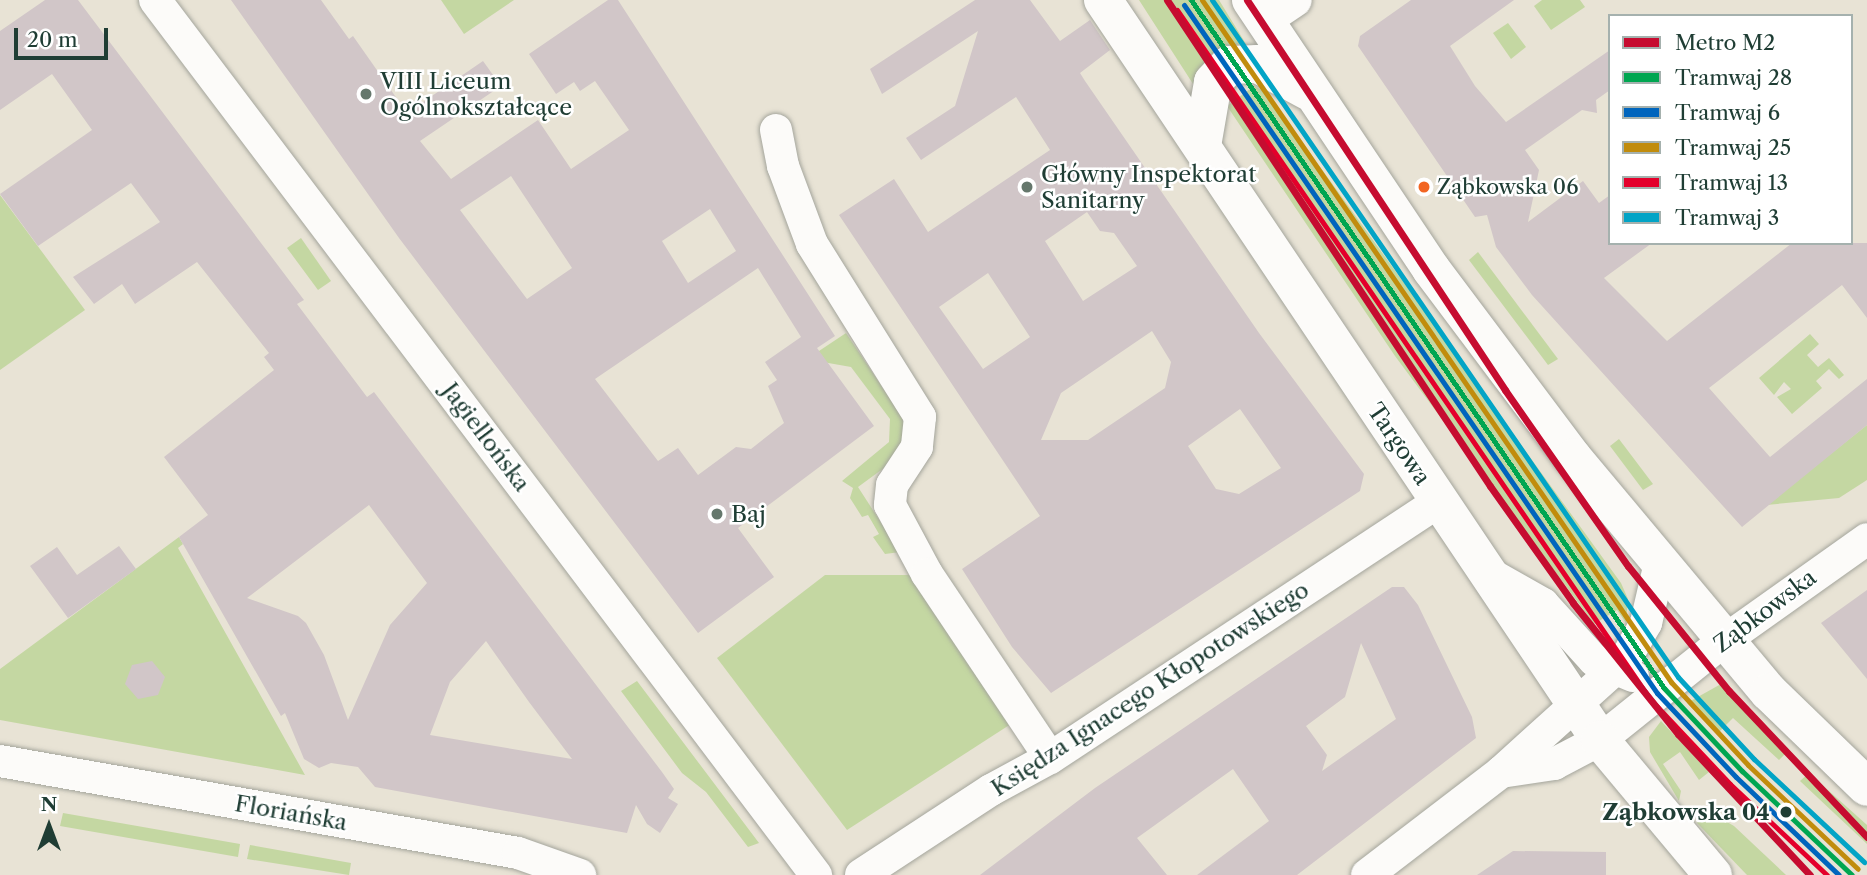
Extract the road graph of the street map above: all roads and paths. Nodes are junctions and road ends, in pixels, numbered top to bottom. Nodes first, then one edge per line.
1 (155, 0) edge
2 (1103, 0) edge
3 (1296, 0) edge
4 (1258, 11) edge
5 (1313, 93) junction
6 (776, 130) dead end
7 (1202, 146) junction
8 (1438, 502) junction
9 (1867, 539) edge
10 (1660, 563) junction
11 (1482, 567) junction
12 (1725, 640) junction
13 (1615, 671) junction
14 (1672, 681) junction
15 (1576, 705) junction
16 (1600, 740) junction
17 (1050, 758) junction
18 (0, 761) edge
19 (1501, 772) junction
20 (1867, 787) edge
21 (579, 875) edge
22 (816, 875) edge
23 (861, 875) edge
24 (1367, 875) edge
25 (1713, 875) edge

1 - 22 street, Jagiellońska
2 - 7 main road, Targowa
3 - 4 street
4 - 5 main road
5 - 7 main road
5 - 10 main road
6 - 17 street
7 - 8 main road, Targowa
8 - 11 main road, Targowa
8 - 17 street, Księdza Ignacego Kłopotowskiego
9 - 12 street, Ząbkowska
10 - 12 main road
10 - 13 street
11 - 13 street
11 - 15 main road, Targowa
12 - 14 street, Ząbkowska
12 - 20 main road
13 - 14 street
13 - 15 street
14 - 16 street, Ząbkowska
15 - 16 main road, Targowa
15 - 19 street
16 - 19 street, Ząbkowska
16 - 25 main road, Targowa
17 - 23 street, Księdza Ignacego Kłopotowskiego
18 - 21 street, Floriańska
19 - 24 street

